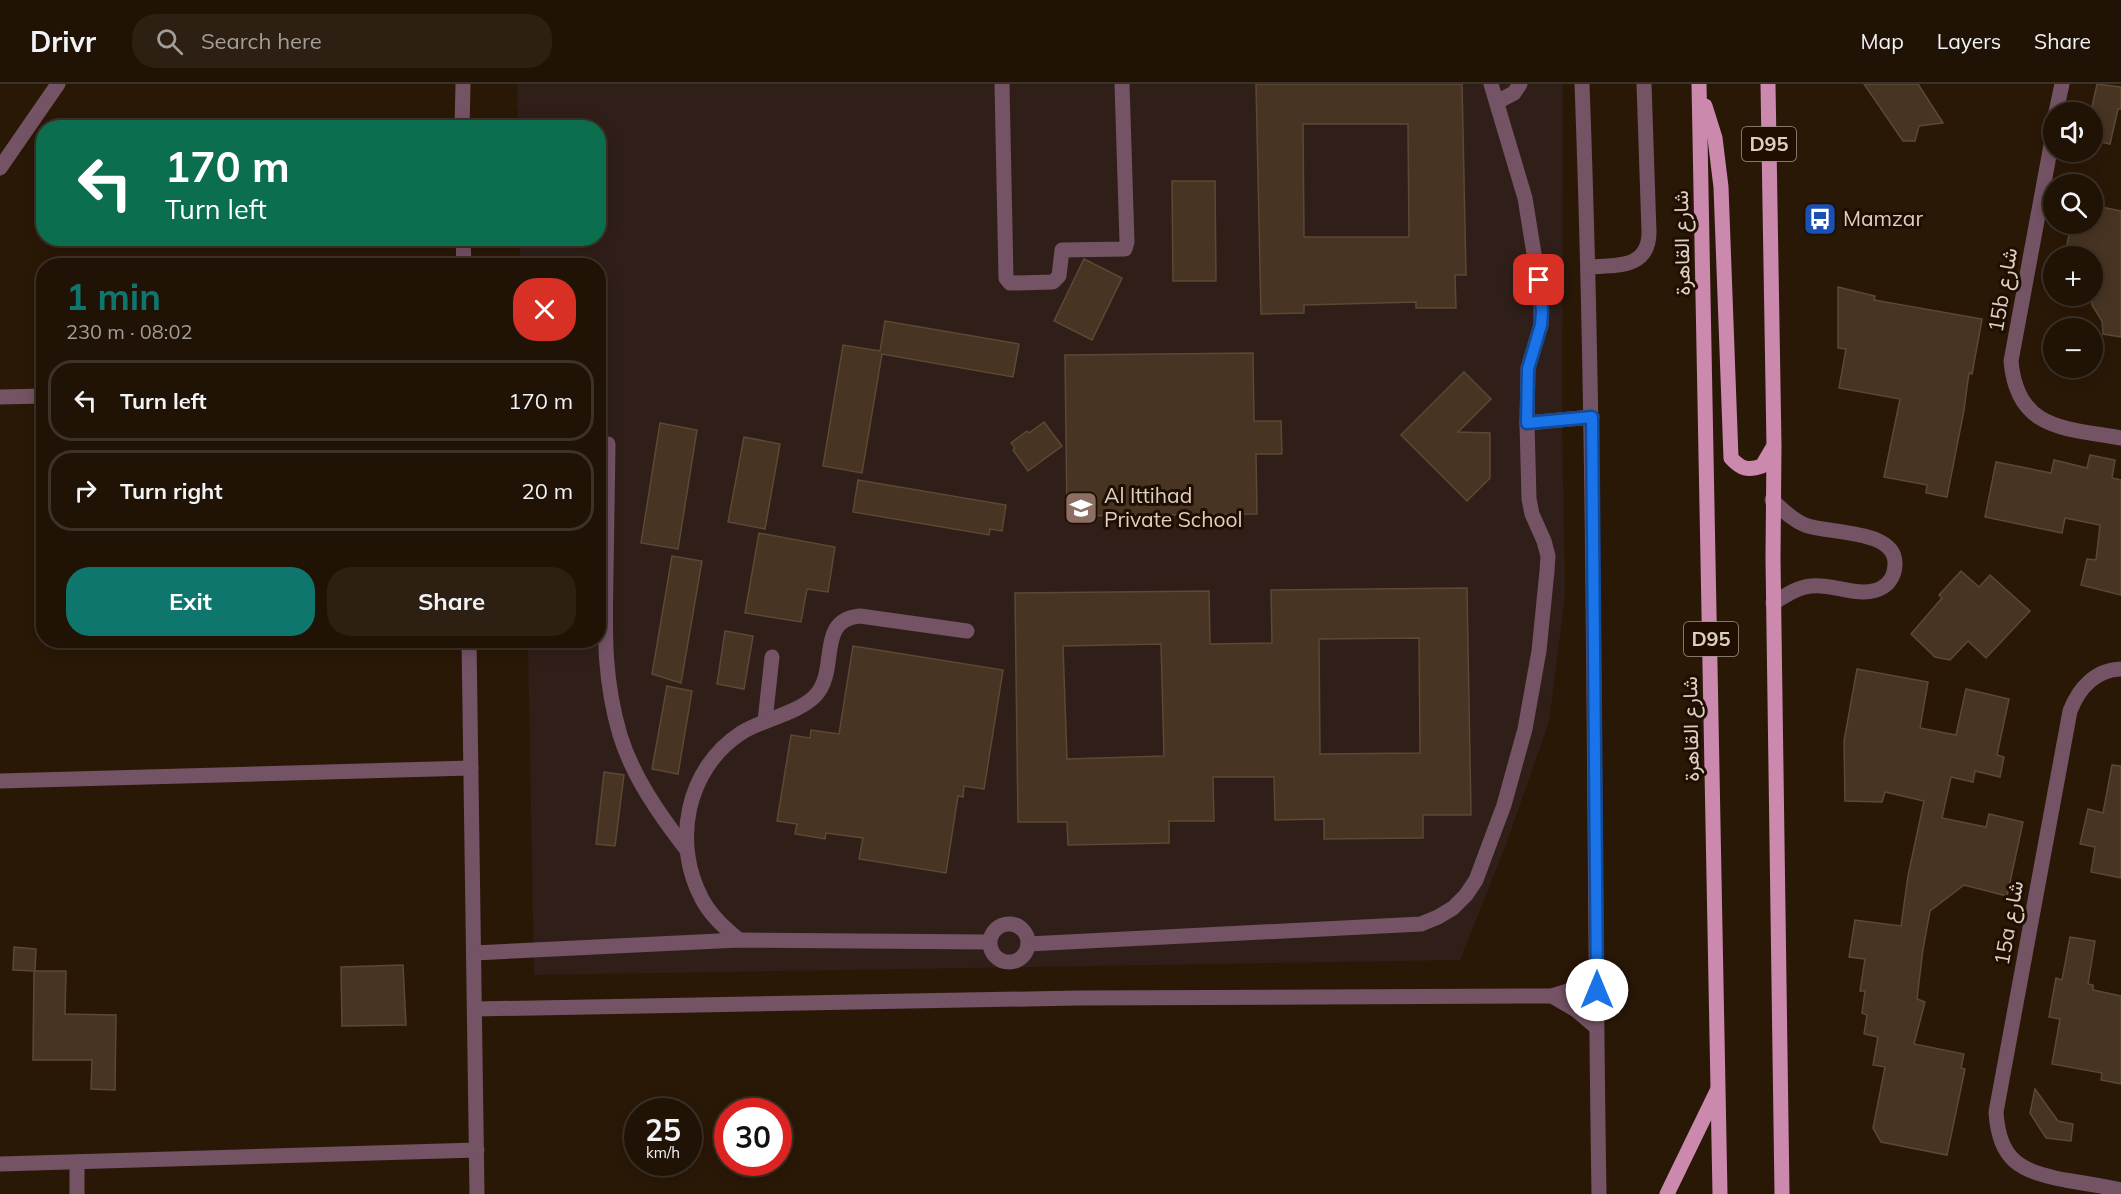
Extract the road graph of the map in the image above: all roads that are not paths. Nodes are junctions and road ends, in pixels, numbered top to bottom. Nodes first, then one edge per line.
1 (58, 84) edge
2 (461, 84) edge
3 (1002, 84) edge
4 (1122, 84) edge
5 (1491, 84) edge
6 (1520, 84) edge
7 (1582, 84) edge
8 (1644, 84) edge
9 (1768, 84) edge
10 (2062, 84) edge
11 (1699, 88) edge
12 (1497, 102) junction
13 (2058, 102) edge
14 (462, 120) edge
15 (2048, 162) edge
16 (0, 168) edge
17 (1589, 267) junction
18 (36, 396) edge
19 (0, 397) edge
20 (1592, 417) junction
21 (1527, 423) junction
22 (2121, 438) edge
23 (608, 444) dead end
24 (1774, 446) junction
25 (1772, 500) junction
26 (606, 548) edge
27 (1773, 603) junction
28 (967, 631) dead end
29 (469, 648) edge
30 (604, 648) edge
31 (772, 657) dead end
32 (2121, 669) edge
33 (765, 721) junction
34 (471, 768) junction
35 (0, 781) edge
36 (686, 849) junction
37 (739, 940) junction
38 (989, 942) junction
39 (1028, 944) junction
40 (474, 952) junction
41 (1597, 972) junction
42 (1552, 996) junction
43 (475, 1009) junction
44 (1596, 1027) junction
45 (1718, 1089) junction
46 (477, 1150) junction
47 (77, 1162) junction
48 (0, 1164) edge
49 (2121, 1190) edge
50 (77, 1194) edge
51 (477, 1194) edge
52 (1599, 1194) edge
53 (1667, 1194) edge
54 (1720, 1194) edge
55 (1782, 1194) edge

1 - 16 street
2 - 14 street
3 - 4 street
5 - 12 street
6 - 12 street
7 - 17 street
8 - 17 street
9 - 24 main road, D95
10 - 13 street
11 - 24 main road
11 - 45 main road, شارع القاهرة / D95
12 - 21 street
15 - 22 street, 15b شارع
17 - 20 street
18 - 19 street
20 - 21 street
20 - 41 street
21 - 39 street
23 - 26 street
24 - 25 main road, D95
25 - 27 main road, D95
25 - 27 street
27 - 55 main road, D95
28 - 33 street
29 - 34 street
30 - 36 street
31 - 33 street
32 - 49 street, 15a شارع
33 - 36 street
34 - 35 street
34 - 40 street
36 - 37 street
37 - 38 street
37 - 40 street
38 - 39 street
38 - 39 street
40 - 43 street
41 - 42 street
41 - 44 street
42 - 43 street
42 - 44 street
43 - 46 street
44 - 52 street
45 - 53 main road
45 - 54 main road, شارع القاهرة / D95
46 - 47 street
46 - 51 street
47 - 48 street
47 - 50 street

